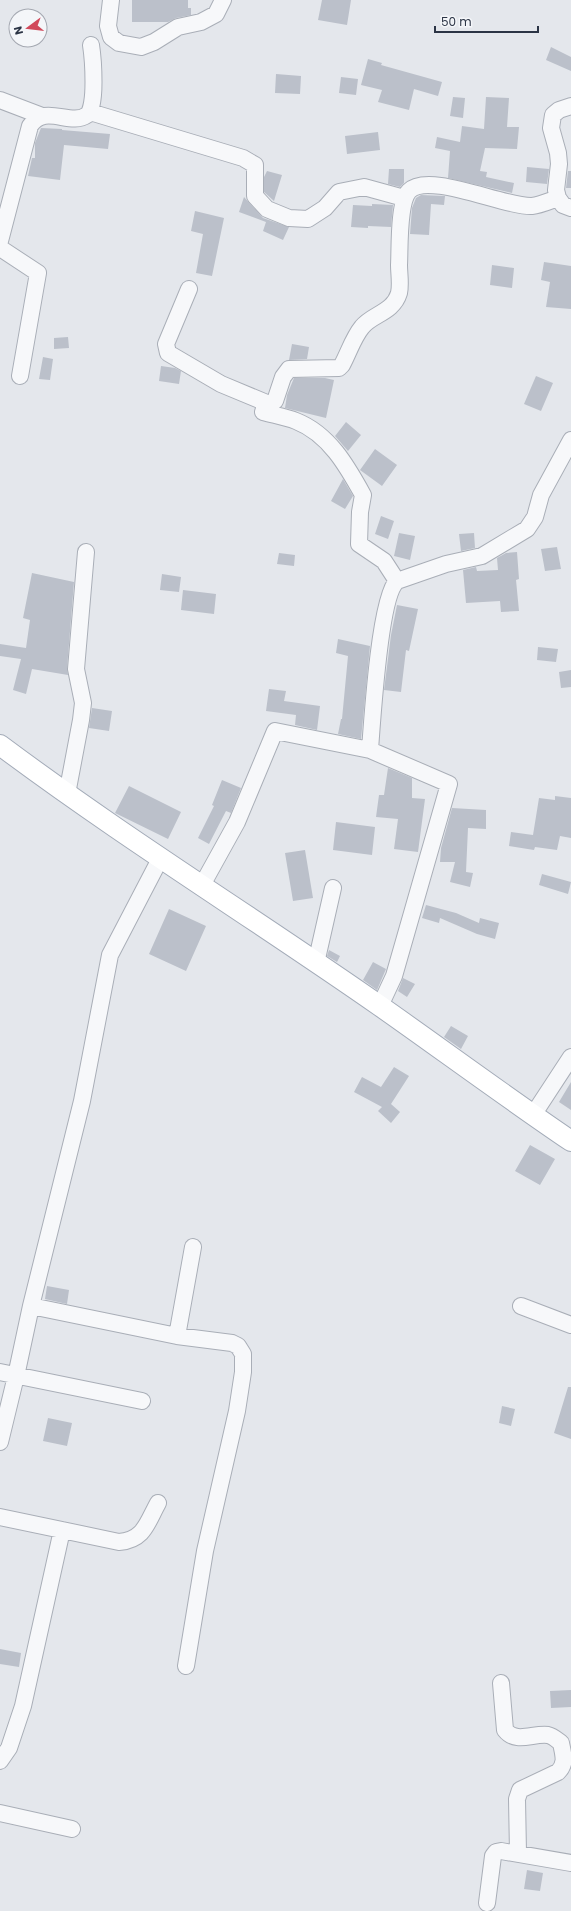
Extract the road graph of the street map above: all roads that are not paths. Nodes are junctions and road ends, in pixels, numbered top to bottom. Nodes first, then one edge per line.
1 (112, 0) edge
2 (223, 0) edge
3 (91, 45) dead end
4 (0, 100) edge
5 (571, 106) edge
6 (90, 112) junction
7 (42, 116) junction
8 (404, 198) junction
9 (558, 198) junction
10 (571, 208) edge
11 (0, 241) edge
12 (0, 248) edge
13 (189, 289) dead end
14 (20, 376) dead end
15 (266, 403) junction
16 (571, 440) edge
17 (86, 552) dead end
18 (397, 581) junction
19 (0, 745) edge
20 (370, 750) junction
21 (67, 794) junction
22 (160, 858) junction
23 (201, 887) junction
24 (333, 888) dead end
25 (316, 963) junction
26 (380, 1006) junction
27 (571, 1057) edge
28 (533, 1115) junction
29 (571, 1141) edge
30 (193, 1247) dead end
31 (31, 1306) junction
32 (521, 1306) dead end
33 (571, 1325) edge
34 (177, 1336) junction
35 (0, 1372) edge
36 (16, 1376) junction
37 (142, 1401) dead end
38 (0, 1442) edge
39 (158, 1503) dead end
40 (0, 1517) edge
41 (62, 1530) junction
42 (186, 1666) dead end
43 (502, 1683) dead end
44 (0, 1761) edge
45 (0, 1813) edge
46 (72, 1829) dead end
47 (518, 1853) junction
48 (571, 1863) edge
49 (487, 1903) dead end

1 - 2 street
3 - 6 street
4 - 7 street
5 - 9 street
6 - 7 street
6 - 8 street
7 - 11 street
8 - 9 street
8 - 15 street
9 - 10 street
12 - 14 street
13 - 15 street
15 - 18 street
16 - 18 street
17 - 21 street
18 - 20 street
19 - 21 main road
20 - 23 street
20 - 26 street
21 - 22 main road
22 - 23 main road
22 - 31 street
23 - 25 main road
24 - 25 street
25 - 26 main road
26 - 28 main road
27 - 28 street
28 - 29 main road
30 - 34 street
31 - 34 street
31 - 36 street
32 - 33 street
34 - 42 street
35 - 36 street
36 - 37 street
36 - 38 street
39 - 41 street
40 - 41 street
41 - 44 street
43 - 47 street
45 - 46 street
47 - 48 street
47 - 49 street

